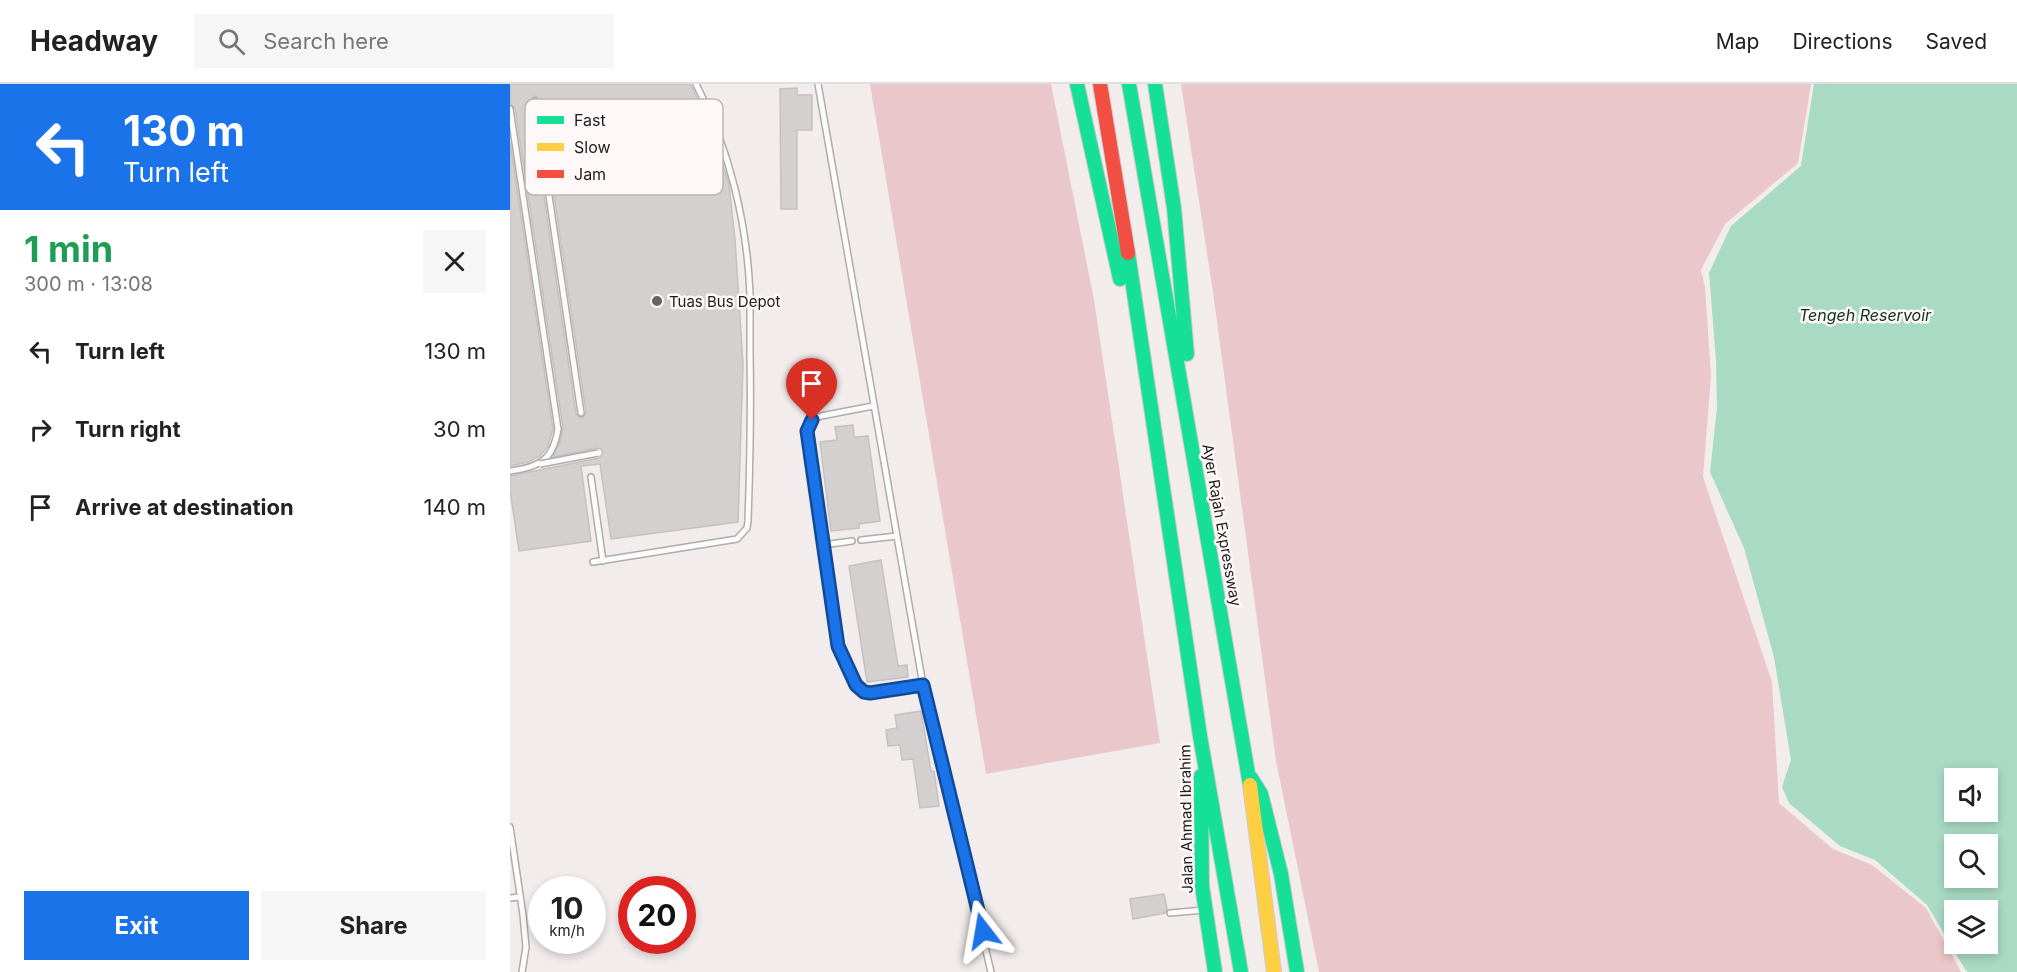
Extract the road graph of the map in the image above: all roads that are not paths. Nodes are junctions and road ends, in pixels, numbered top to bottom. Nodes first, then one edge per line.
1 (696, 84) edge
2 (819, 84) edge
3 (1077, 84) edge
4 (1100, 84) edge
5 (1129, 84) edge
6 (1155, 84) edge
7 (704, 99) edge
8 (510, 108) edge
9 (723, 152) edge
10 (549, 195) edge
11 (1136, 313) junction
12 (873, 406) junction
13 (581, 413) dead end
14 (598, 453) dead end
15 (540, 464) junction
16 (510, 471) edge
17 (591, 477) dead end
18 (1201, 503) junction
19 (897, 536) junction
20 (861, 540) dead end
21 (852, 541) dead end
22 (823, 545) junction
23 (603, 561) junction
24 (593, 562) dead end
25 (923, 685) junction
26 (1200, 736) junction
27 (1249, 774) junction
28 (510, 827) edge
29 (520, 897) junction
30 (510, 898) edge
31 (1205, 909) junction
32 (1170, 913) dead end
33 (522, 972) edge
34 (991, 972) edge
35 (1215, 972) edge
36 (1241, 972) edge
37 (1274, 972) edge
38 (1297, 972) edge

1 - 7 lane
2 - 12 lane
3 - 11 main road
4 - 11 main road
5 - 18 main road, Ayer Rajah Expressway
6 - 18 main road
8 - 15 lane
9 - 23 lane
10 - 13 lane
11 - 26 main road
12 - 19 lane
12 - 22 lane
14 - 15 lane, bridge
15 - 16 lane
17 - 23 lane
18 - 27 main road, Ayer Rajah Expressway
19 - 20 lane
19 - 25 lane
21 - 22 lane
22 - 25 lane
23 - 24 lane
25 - 34 lane
26 - 31 main road, Jalan Ahmad Ibrahim
26 - 36 main road
27 - 37 main road, Ayer Rajah Expressway
27 - 38 main road
28 - 29 lane
29 - 30 lane
29 - 33 lane
31 - 32 lane
31 - 35 main road, Jalan Ahmad Ibrahim

